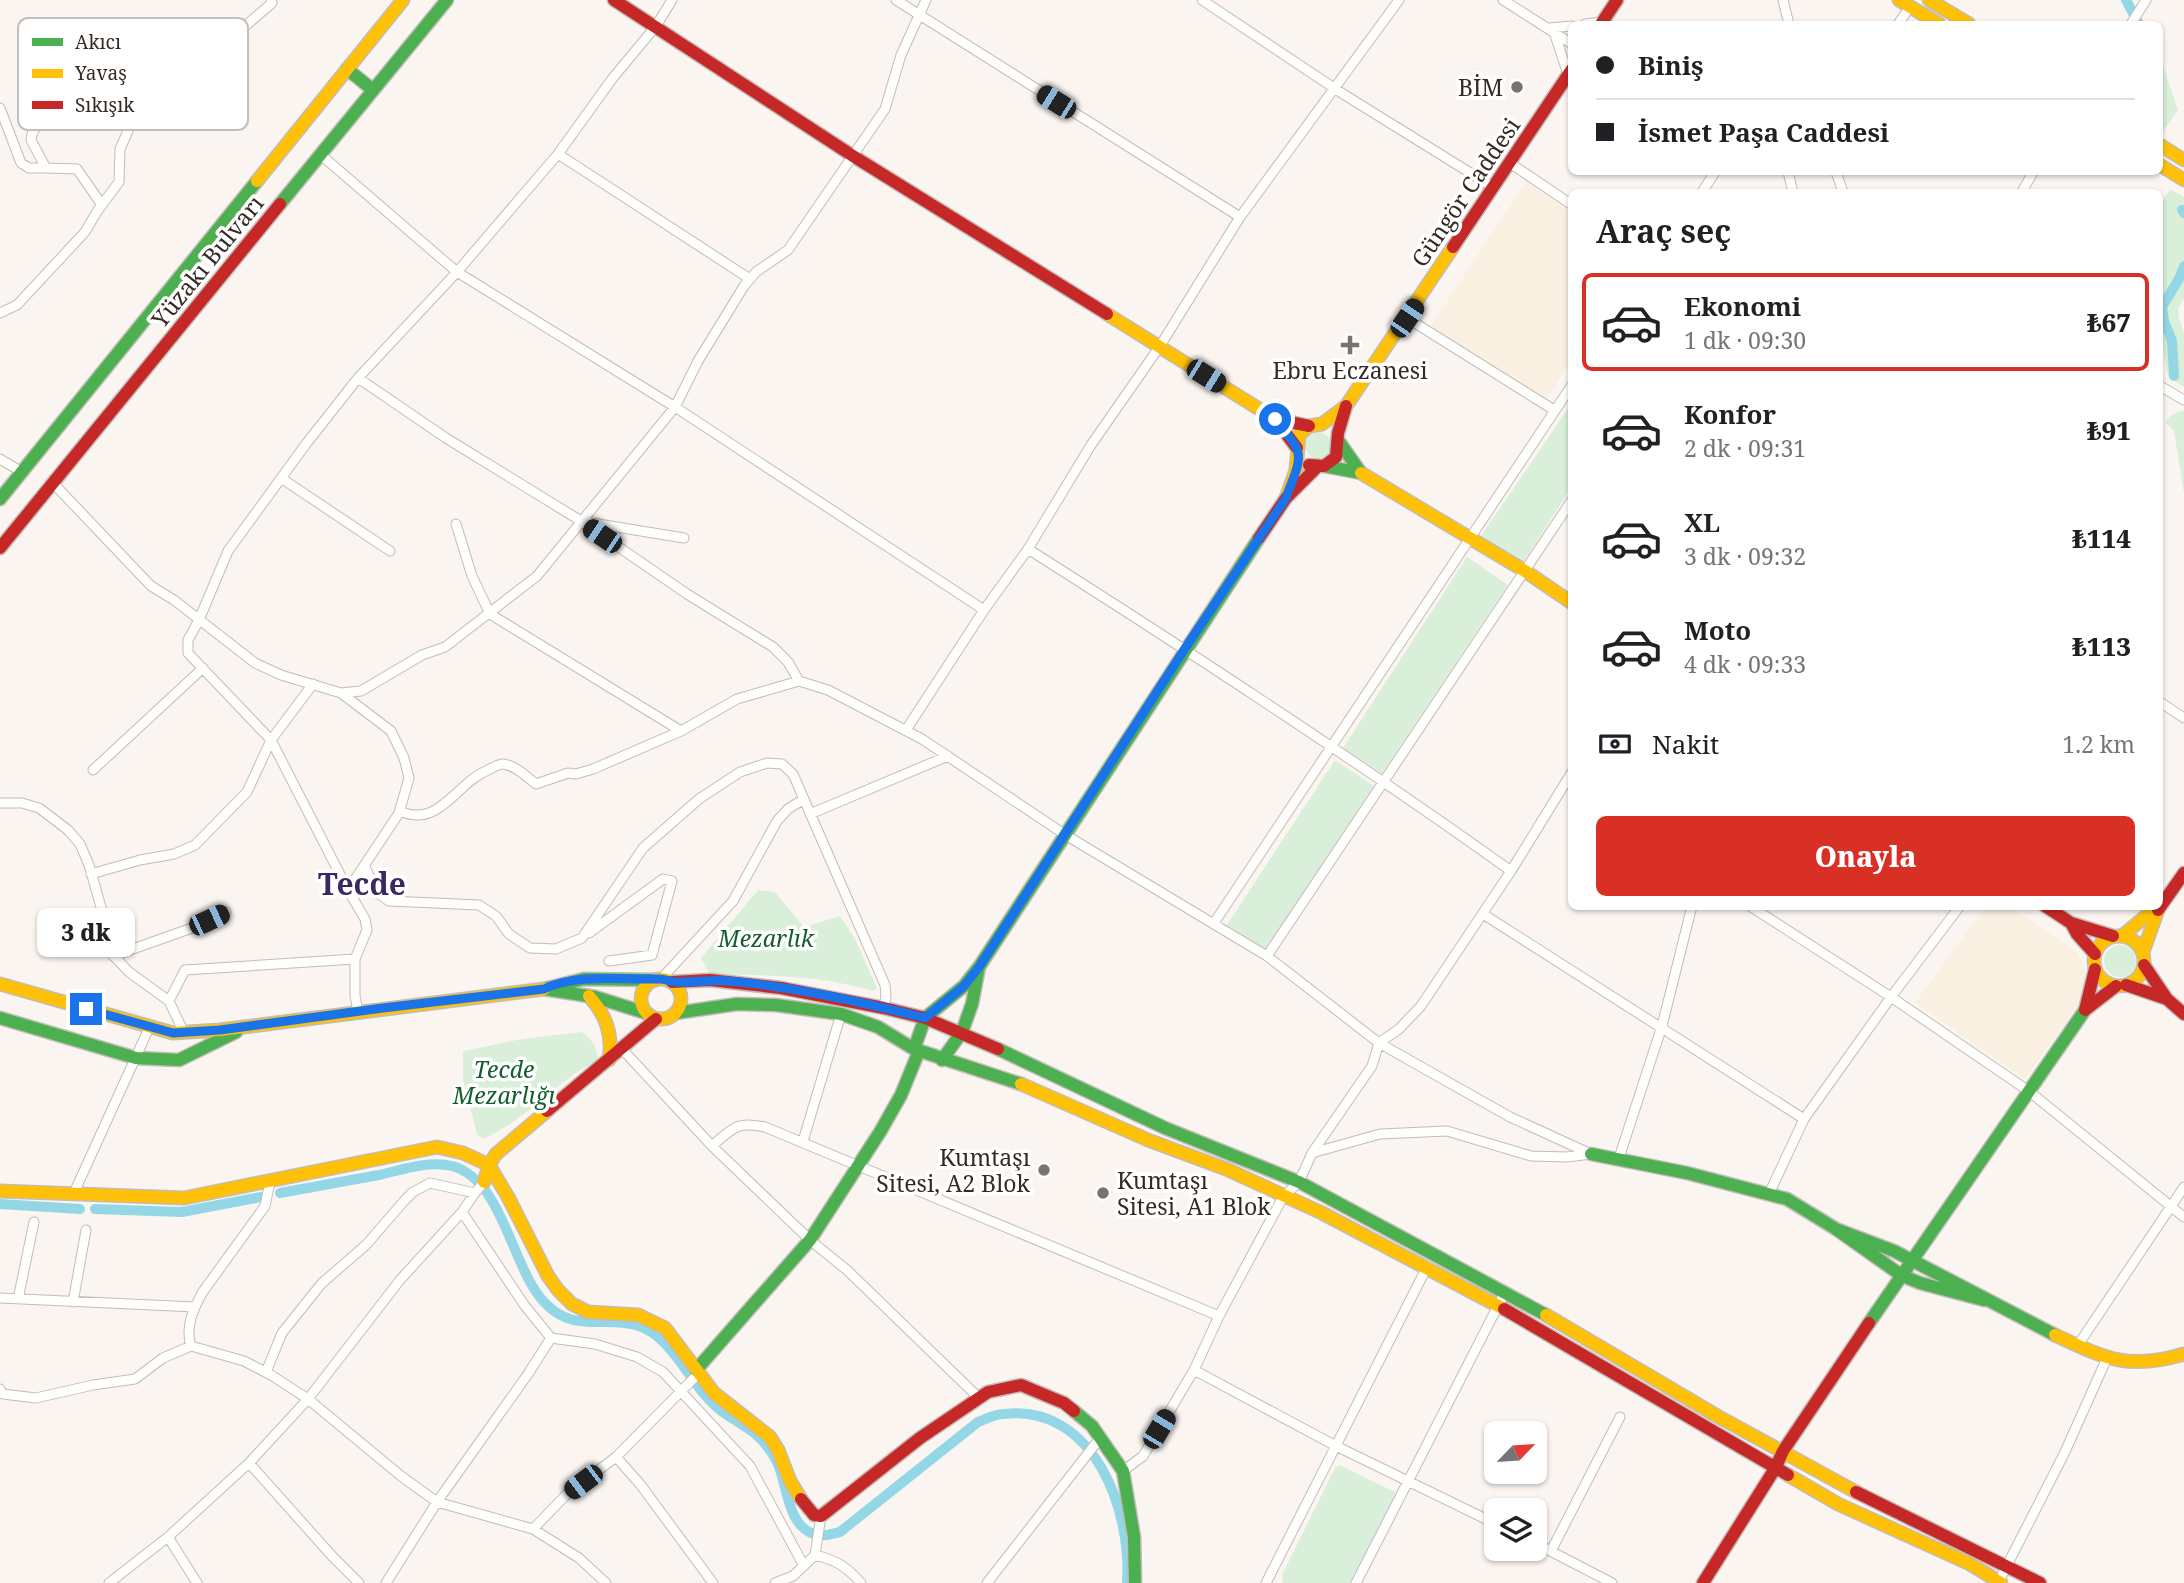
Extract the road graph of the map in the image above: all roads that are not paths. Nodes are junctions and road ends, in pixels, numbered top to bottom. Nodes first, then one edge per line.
1 (271, 0) edge
2 (403, 0) edge
3 (447, 0) edge
4 (614, 0) edge
5 (672, 0) edge
6 (896, 0) edge
7 (926, 0) edge
8 (1202, 0) edge
9 (1399, 0) edge
10 (1503, 0) edge
11 (1617, 0) edge
12 (1783, 0) edge
13 (1929, 0) edge
14 (2147, 0) edge
15 (1904, 4) edge
16 (919, 15) junction
17 (1604, 21) edge
18 (1788, 21) edge
19 (1899, 21) edge
20 (1933, 21) edge
21 (1964, 21) edge
22 (2134, 21) edge
23 (248, 24) edge
24 (656, 26) junction
25 (1568, 27) edge
26 (1550, 30) junction
27 (1568, 41) edge
28 (347, 69) junction
29 (1568, 73) edge
30 (1568, 76) edge
31 (1335, 88) junction
32 (373, 90) junction
33 (0, 108) edge
34 (33, 130) edge
35 (128, 130) edge
36 (2163, 147) edge
37 (558, 154) junction
38 (321, 155) junction
39 (853, 156) junction
40 (2184, 160) edge
41 (1510, 163) junction
42 (2163, 167) edge
43 (46, 168) junction
44 (2184, 180) edge
45 (1493, 187) junction
46 (1568, 202) edge
47 (102, 205) junction
48 (1240, 217) junction
49 (457, 272) junction
50 (750, 279) junction
51 (0, 313) edge
52 (1407, 318) junction
53 (1160, 346) junction
54 (358, 378) junction
55 (2163, 388) edge
56 (1568, 391) edge
57 (2184, 400) edge
58 (675, 407) junction
59 (1346, 407) junction
60 (1554, 410) junction
61 (1275, 419) junction
62 (1316, 425) junction
63 (1339, 440) junction
64 (1298, 452) junction
65 (0, 458) edge
66 (1321, 466) junction
67 (22, 472) junction
68 (1361, 473) junction
69 (281, 478) junction
70 (53, 483) junction
71 (1286, 498) junction
72 (0, 499) edge
73 (1568, 506) edge
74 (581, 521) junction
75 (457, 524) dead end
76 (684, 538) dead end
77 (1470, 538) junction
78 (0, 548) edge
79 (1028, 549) junction
80 (390, 551) dead end
81 (1525, 571) junction
82 (1568, 600) edge
83 (984, 610) junction
84 (490, 614) junction
85 (199, 620) junction
86 (1184, 650) junction
87 (203, 668) junction
88 (799, 681) junction
89 (313, 684) junction
90 (341, 693) junction
91 (2163, 704) edge
92 (2184, 718) edge
93 (906, 730) junction
94 (681, 731) junction
95 (271, 740) junction
96 (1332, 745) junction
97 (948, 756) junction
98 (93, 770) dead end
99 (1568, 779) edge
100 (1386, 782) junction
101 (1561, 791) junction
102 (1568, 795) edge
103 (804, 799) junction
104 (0, 803) edge
105 (400, 811) junction
106 (810, 814) junction
107 (1065, 834) junction
108 (365, 867) junction
109 (1511, 871) junction
110 (2184, 873) edge
111 (91, 874) junction
112 (348, 890) junction
113 (2163, 903) edge
114 (1691, 910) edge
115 (1756, 910) edge
116 (1957, 910) edge
117 (2051, 910) edge
118 (2158, 910) joint
119 (226, 912) dead end
120 (1483, 914) junction
121 (1214, 923) junction
122 (2071, 923) junction
123 (2118, 936) junction
124 (582, 937) junction
125 (2095, 954) junction
126 (113, 956) junction
127 (1268, 956) junction
128 (2143, 958) junction
129 (355, 959) junction
130 (609, 961) dead end
131 (979, 967) junction
132 (2095, 969) junction
133 (663, 980) junction
134 (0, 984) edge
135 (2121, 985) junction
136 (544, 989) junction
137 (589, 996) junction
138 (1891, 997) junction
139 (2167, 999) junction
140 (169, 1001) junction
141 (884, 1008) junction
142 (2085, 1010) junction
143 (358, 1011) junction
144 (677, 1013) junction
145 (841, 1014) junction
146 (2184, 1014) edge
147 (651, 1016) junction
148 (0, 1018) edge
149 (925, 1018) junction
150 (1662, 1026) junction
151 (245, 1027) junction
152 (149, 1028) junction
153 (962, 1032) junction
154 (184, 1033) junction
155 (1379, 1043) junction
156 (622, 1049) junction
157 (917, 1050) junction
158 (136, 1058) junction
159 (942, 1060) junction
160 (609, 1061) junction
161 (2030, 1092) junction
162 (1804, 1119) junction
163 (803, 1141) junction
164 (712, 1146) junction
165 (1312, 1153) junction
166 (1591, 1154) junction
167 (1618, 1161) junction
168 (489, 1165) junction
169 (859, 1166) junction
170 (270, 1182) junction
171 (1299, 1182) junction
172 (2184, 1187) edge
173 (479, 1188) junction
174 (0, 1191) edge
175 (73, 1195) junction
176 (1769, 1195) junction
177 (1283, 1197) junction
178 (2171, 1207) junction
179 (463, 1212) junction
180 (2184, 1217) edge
181 (34, 1222) dead end
182 (1836, 1229) junction
183 (86, 1230) dead end
184 (810, 1240) junction
185 (1912, 1259) junction
186 (1427, 1267) junction
187 (1901, 1275) junction
188 (1505, 1292) junction
189 (0, 1298) edge
190 (18, 1299) junction
191 (1984, 1300) junction
192 (73, 1302) junction
193 (1498, 1305) junction
194 (195, 1307) junction
195 (1219, 1316) junction
196 (551, 1338) junction
197 (2078, 1345) junction
198 (191, 1346) junction
199 (2184, 1354) edge
200 (2107, 1358) junction
201 (1194, 1370) junction
202 (266, 1372) junction
203 (695, 1375) junction
204 (0, 1389) edge
205 (680, 1391) junction
206 (979, 1398) junction
207 (308, 1399) junction
208 (1620, 1417) dead end
209 (1100, 1438) junction
210 (1336, 1446) junction
211 (1783, 1451) junction
212 (616, 1457) junction
213 (249, 1463) junction
214 (1776, 1467) junction
215 (1123, 1471) junction
216 (1410, 1481) junction
217 (436, 1502) junction
218 (821, 1516) junction
219 (1484, 1518) edge
220 (533, 1529) junction
221 (168, 1537) junction
222 (1547, 1549) edge
223 (1551, 1551) junction
224 (815, 1555) junction
225 (804, 1566) junction
226 (2007, 1567) junction
227 (109, 1583) edge
228 (197, 1583) edge
229 (359, 1583) edge
230 (386, 1583) edge
231 (606, 1583) edge
232 (713, 1583) edge
233 (775, 1583) edge
234 (861, 1583) edge
235 (987, 1583) edge
236 (1135, 1583) edge
237 (1266, 1583) edge
238 (1356, 1583) edge
239 (1612, 1583) edge
240 (1703, 1583) edge
241 (1999, 1583) edge
242 (2040, 1583) edge

1 - 23 street
2 - 28 main road, Yüzakı Bulvarı
3 - 32 main road, Yüzakı Bulvarı
4 - 24 main road
5 - 24 street
6 - 16 street
7 - 16 street
8 - 31 street
9 - 31 street
10 - 26 street
11 - 17 main road
12 - 18 street
13 - 21 main road
14 - 22 street
15 - 19 street
15 - 20 main road
16 - 39 street
16 - 48 street
24 - 37 street
24 - 39 main road
25 - 26 street
26 - 27 street
26 - 29 street
28 - 32 main road
28 - 67 main road, Yüzakı Bulvarı
30 - 41 main road, Güngör Caddesi
31 - 45 street
31 - 48 street
32 - 38 main road, Yüzakı Bulvarı
33 - 43 street
34 - 43 street
35 - 47 street
36 - 40 main road
37 - 49 street
37 - 50 street
38 - 49 street
38 - 70 main road, Yüzakı Bulvarı
39 - 50 street
39 - 53 main road
41 - 45 main road, Güngör Caddesi
41 - 46 street
42 - 44 main road
43 - 47 street
45 - 52 main road, Güngör Caddesi
47 - 51 street
48 - 53 street
49 - 54 street
49 - 58 street
50 - 58 street
52 - 59 main road, Güngör Caddesi
52 - 60 street
53 - 61 main road
53 - 79 street
54 - 69 street
54 - 74 street
55 - 57 street
56 - 60 street
58 - 74 street
58 - 83 street
59 - 62 main road
59 - 63 main road
60 - 77 street
61 - 62 main road
61 - 64 main road
62 - 63 main road
62 - 64 main road
63 - 66 main road
63 - 68 main road
64 - 66 main road
64 - 71 main road
65 - 67 street
66 - 68 main road
66 - 71 main road
67 - 72 main road, Yüzakı Bulvarı
68 - 77 main road
69 - 80 street
69 - 85 street
70 - 78 main road, Yüzakı Bulvarı
70 - 85 street
71 - 86 main road
73 - 81 street
74 - 76 street
74 - 84 street
74 - 88 street
75 - 84 street
77 - 81 main road
77 - 96 street
79 - 83 street
79 - 86 street
81 - 82 main road
81 - 100 street
83 - 93 street
84 - 90 street
84 - 94 street
85 - 87 street
85 - 89 street
86 - 96 street
86 - 107 main road
87 - 95 street
87 - 98 street
88 - 93 street
88 - 94 street
89 - 90 street
89 - 95 street
90 - 105 street
91 - 92 street
93 - 97 street
94 - 105 street
95 - 111 street
95 - 112 street
96 - 100 street
96 - 121 street
97 - 106 street
97 - 107 street
99 - 101 street
100 - 109 street
100 - 127 street
101 - 102 street
101 - 109 street
103 - 106 street
103 - 124 street
103 - 133 street
104 - 111 street
105 - 108 street
106 - 141 street
107 - 121 street
107 - 131 main road
108 - 112 street
108 - 124 street
109 - 120 street
110 - 113 main road
111 - 126 street
112 - 129 street
114 - 150 street
115 - 138 street
116 - 138 street
117 - 122 main road
118 - 123 main road
118 - 128 main road
119 - 126 street
120 - 150 street
120 - 155 street
121 - 127 street
122 - 123 main road
122 - 125 main road
123 - 125 main road
123 - 128 main road
124 - 130 street
125 - 132 main road
126 - 140 street
127 - 155 street
128 - 135 main road
128 - 139 main road
129 - 140 street
129 - 143 street
131 - 149 main road
131 - 153 main road
132 - 135 main road
132 - 142 main road
133 - 136 main road
133 - 141 main road
133 - 144 main road
133 - 147 main road
134 - 152 main road
135 - 139 main road
135 - 142 main road
136 - 137 main road
136 - 143 main road
137 - 147 main road
137 - 160 main road
138 - 161 street
138 - 162 street
139 - 146 main road
140 - 154 street
141 - 149 main road
142 - 161 main road
143 - 151 main road
144 - 145 main road
144 - 147 main road
145 - 157 main road
145 - 163 street
147 - 156 main road
148 - 158 main road
149 - 153 main road
149 - 157 main road
150 - 162 street
150 - 167 street
151 - 154 main road
151 - 158 main road
152 - 154 main road
152 - 158 street
153 - 159 main road
153 - 171 main road
155 - 165 street
155 - 166 street
156 - 160 main road
156 - 164 street
157 - 159 main road
157 - 169 main road
158 - 175 street
159 - 177 main road
160 - 168 main road
161 - 178 street
161 - 185 main road
162 - 176 street
163 - 164 street
163 - 169 street
164 - 184 street
165 - 166 street
165 - 171 street
166 - 167 main road
167 - 176 main road
168 - 170 main road
168 - 173 main road
168 - 203 main road
169 - 184 main road
169 - 195 street
170 - 175 main road
170 - 194 street
171 - 177 street
171 - 188 main road
172 - 178 street
173 - 179 street
173 - 202 street
174 - 175 main road
176 - 182 main road
177 - 186 main road
177 - 195 street
178 - 180 street
178 - 197 street
179 - 196 street
179 - 207 street
181 - 190 street
182 - 185 main road
182 - 187 main road
183 - 192 street
184 - 203 main road
184 - 206 street
185 - 187 main road
185 - 191 main road
186 - 193 main road
186 - 210 street
187 - 191 main road
187 - 211 main road
188 - 193 street
188 - 211 main road
189 - 190 street
190 - 192 street
191 - 197 main road
192 - 194 street
193 - 214 main road
193 - 216 street
194 - 198 street
195 - 201 street
196 - 205 street
196 - 217 street
197 - 200 main road
198 - 202 street
198 - 204 street
199 - 200 main road
200 - 226 street
201 - 210 street
201 - 215 street
202 - 207 street
203 - 205 street
203 - 218 main road
205 - 212 street
205 - 225 street
206 - 209 main road
206 - 218 main road
207 - 213 street
207 - 217 street
208 - 223 street
209 - 215 main road
209 - 235 street
210 - 216 street
210 - 237 street
211 - 214 main road
211 - 226 main road
212 - 220 street
212 - 232 street
213 - 221 street
213 - 229 street
214 - 240 main road
214 - 241 main road
215 - 236 main road
216 - 219 street
216 - 238 street
217 - 220 street
217 - 230 street
218 - 224 street
220 - 231 street
221 - 227 street
221 - 228 street
222 - 223 street
223 - 239 street
224 - 225 street
224 - 234 street
225 - 233 street
226 - 241 street
226 - 242 main road

